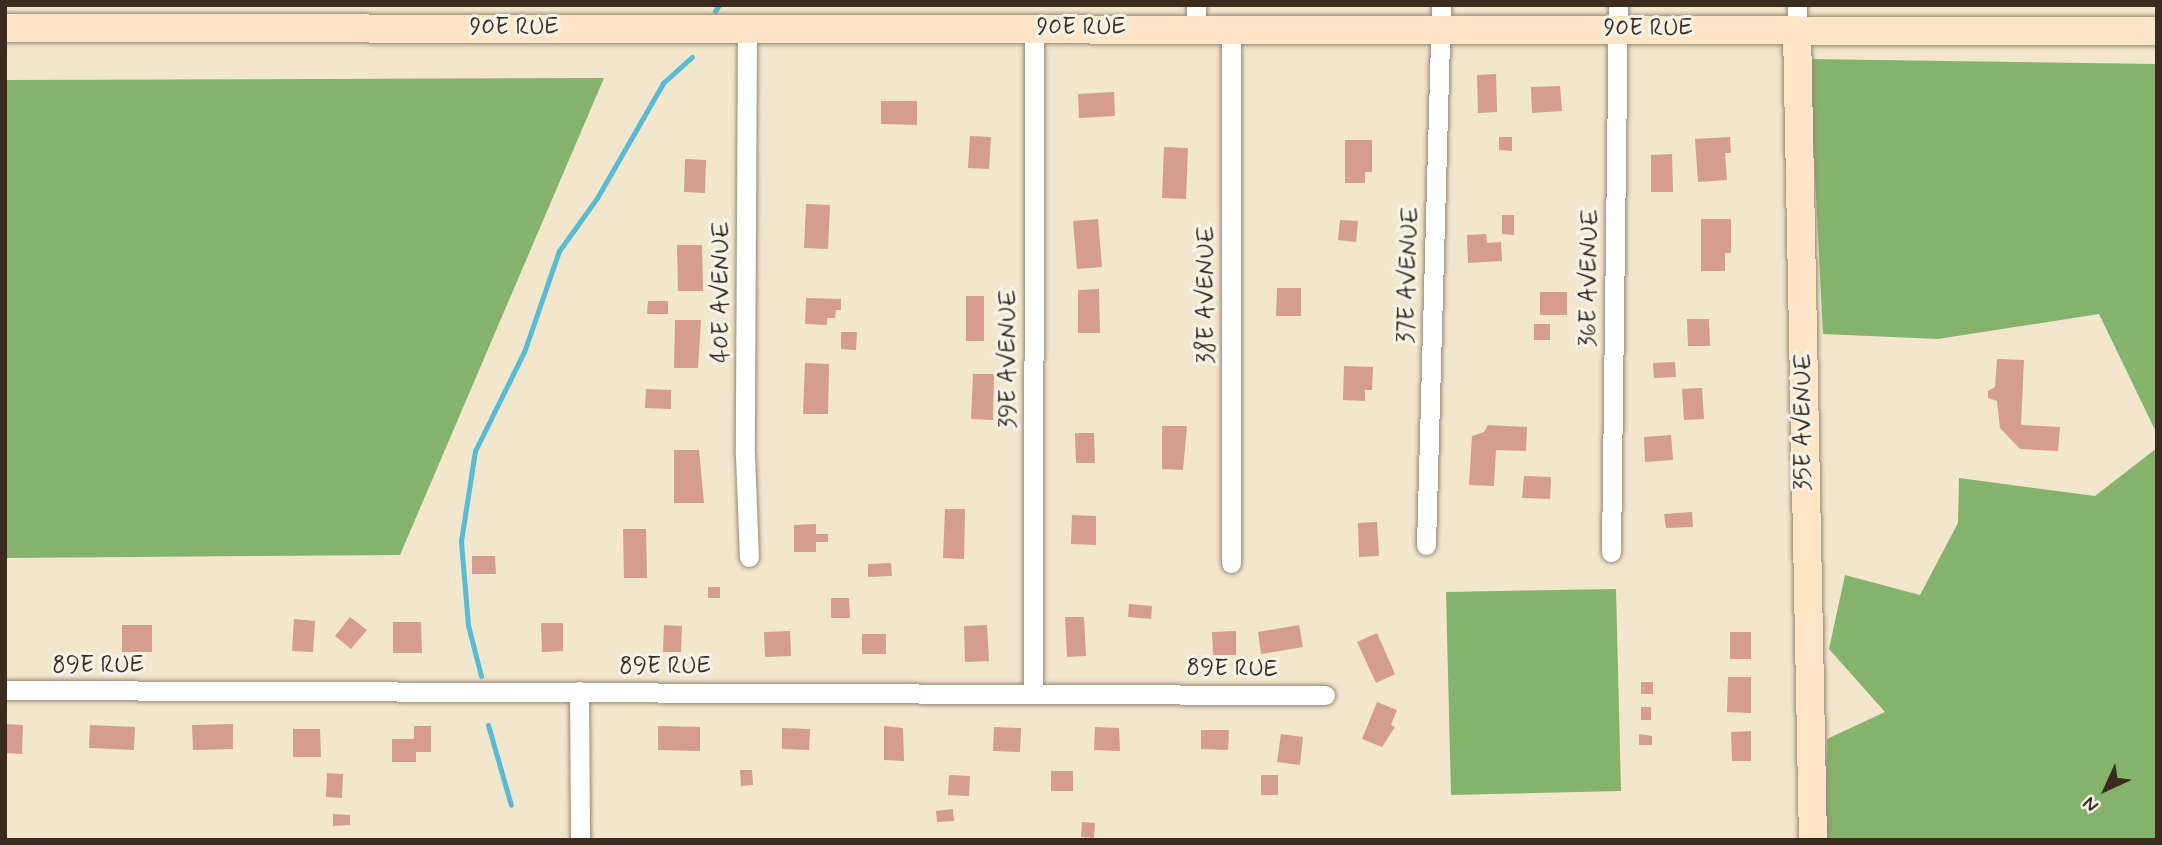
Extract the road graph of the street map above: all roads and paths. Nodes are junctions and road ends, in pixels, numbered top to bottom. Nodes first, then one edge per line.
1 (1196, 16) edge
2 (1441, 17) edge
3 (1618, 17) edge
4 (1797, 18) edge
5 (1231, 27) junction
6 (5, 28) edge
7 (747, 28) junction
8 (1034, 28) junction
9 (2157, 31) edge
10 (1426, 545) dead end
11 (1611, 552) dead end
12 (749, 557) dead end
13 (1231, 563) dead end
14 (5, 690) edge
15 (579, 691) junction
16 (1033, 691) junction
17 (1325, 695) dead end
18 (580, 840) edge
19 (1812, 840) edge

1 - 5 street, 90E RUE
1 - 8 street, 90E RUE
2 - 3 street, 90E RUE
2 - 5 street, 90E RUE
2 - 10 street, 37E AVENUE
3 - 4 street, 90E RUE
3 - 11 street, 36E AVENUE
4 - 9 street, 90E RUE
4 - 19 street, 35E AVENUE
5 - 13 street, 38E AVENUE
6 - 7 street, 90E RUE
7 - 8 street, 90E RUE
7 - 12 street, 40E AVENUE
8 - 16 street, 39E AVENUE
14 - 15 street, 89E RUE
15 - 16 street, 89E RUE
15 - 18 street
16 - 17 street, 89E RUE

